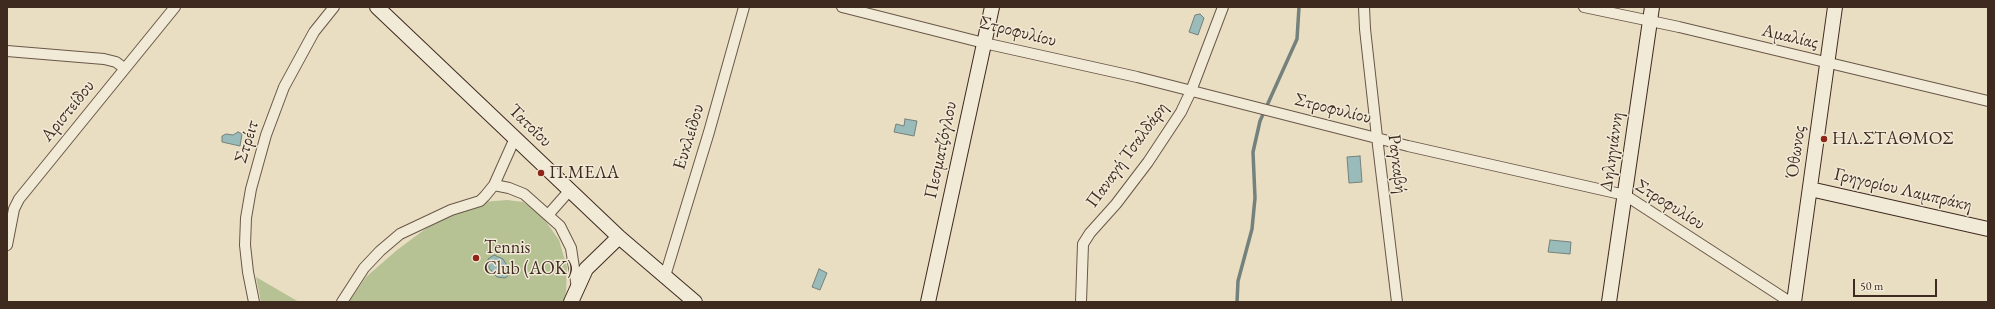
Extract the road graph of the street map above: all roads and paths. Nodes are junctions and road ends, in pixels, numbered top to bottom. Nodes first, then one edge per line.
1 (175, 7) edge
2 (334, 7) edge
3 (377, 7) edge
4 (744, 7) edge
5 (842, 7) edge
6 (992, 7) edge
7 (1224, 7) edge
8 (1364, 7) edge
9 (1584, 7) edge
10 (1652, 7) edge
11 (1835, 7) edge
12 (1650, 21) junction
13 (984, 43) junction
14 (7, 51) edge
15 (1827, 63) junction
16 (124, 68) junction
17 (1192, 91) junction
18 (1988, 101) edge
19 (515, 138) junction
20 (1377, 138) junction
21 (494, 185) junction
22 (1810, 189) junction
23 (570, 190) junction
24 (1625, 195) junction
25 (548, 215) junction
26 (1988, 229) edge
27 (619, 237) junction
28 (7, 245) edge
29 (665, 276) junction
30 (577, 288) junction
31 (254, 302) edge
32 (342, 302) edge
33 (571, 302) edge
34 (695, 302) edge
35 (928, 302) edge
36 (1081, 302) edge
37 (1398, 302) edge
38 (1609, 302) edge
39 (1790, 302) edge
40 (1794, 302) edge

1 - 16 street, Αριστείδου
2 - 31 street, Στρέιτ
3 - 19 street, Τατοΐου
4 - 29 street, Ευκλείδου
5 - 13 street, Στροφυλίου
6 - 13 street, Πεσματζόγλου
7 - 17 street, Παναγή Τσαλδάρη
8 - 20 street, Ραγκαβή
9 - 12 street, Αμαλίας
10 - 12 street, Δηληγιάννη
11 - 15 street, Όθωνος
12 - 15 street, Αμαλίας
12 - 24 street, Δηληγιάννη
13 - 17 street, Στροφυλίου
13 - 35 street, Πεσματζόγλου
14 - 16 street
15 - 18 street, Αμαλίας
15 - 22 street, Όθωνος
16 - 28 street, Αριστείδου
17 - 20 street, Στροφυλίου
17 - 36 street, Παναγή Τσαλδάρη
19 - 21 street
19 - 23 street, Τατοΐου
20 - 24 street, Στροφυλίου
20 - 37 street, Ραγκαβή
21 - 25 street
21 - 32 street
22 - 26 street, Γρηγορίου Λαμπράκη
22 - 40 street, Όθωνος
23 - 25 street
23 - 27 street, Τατοΐου
24 - 38 street, Δηληγιάννη
24 - 39 street, Στροφυλίου
25 - 30 street
27 - 29 street, Τατοΐου
27 - 30 street
29 - 34 street, Τατοΐου
30 - 33 street

